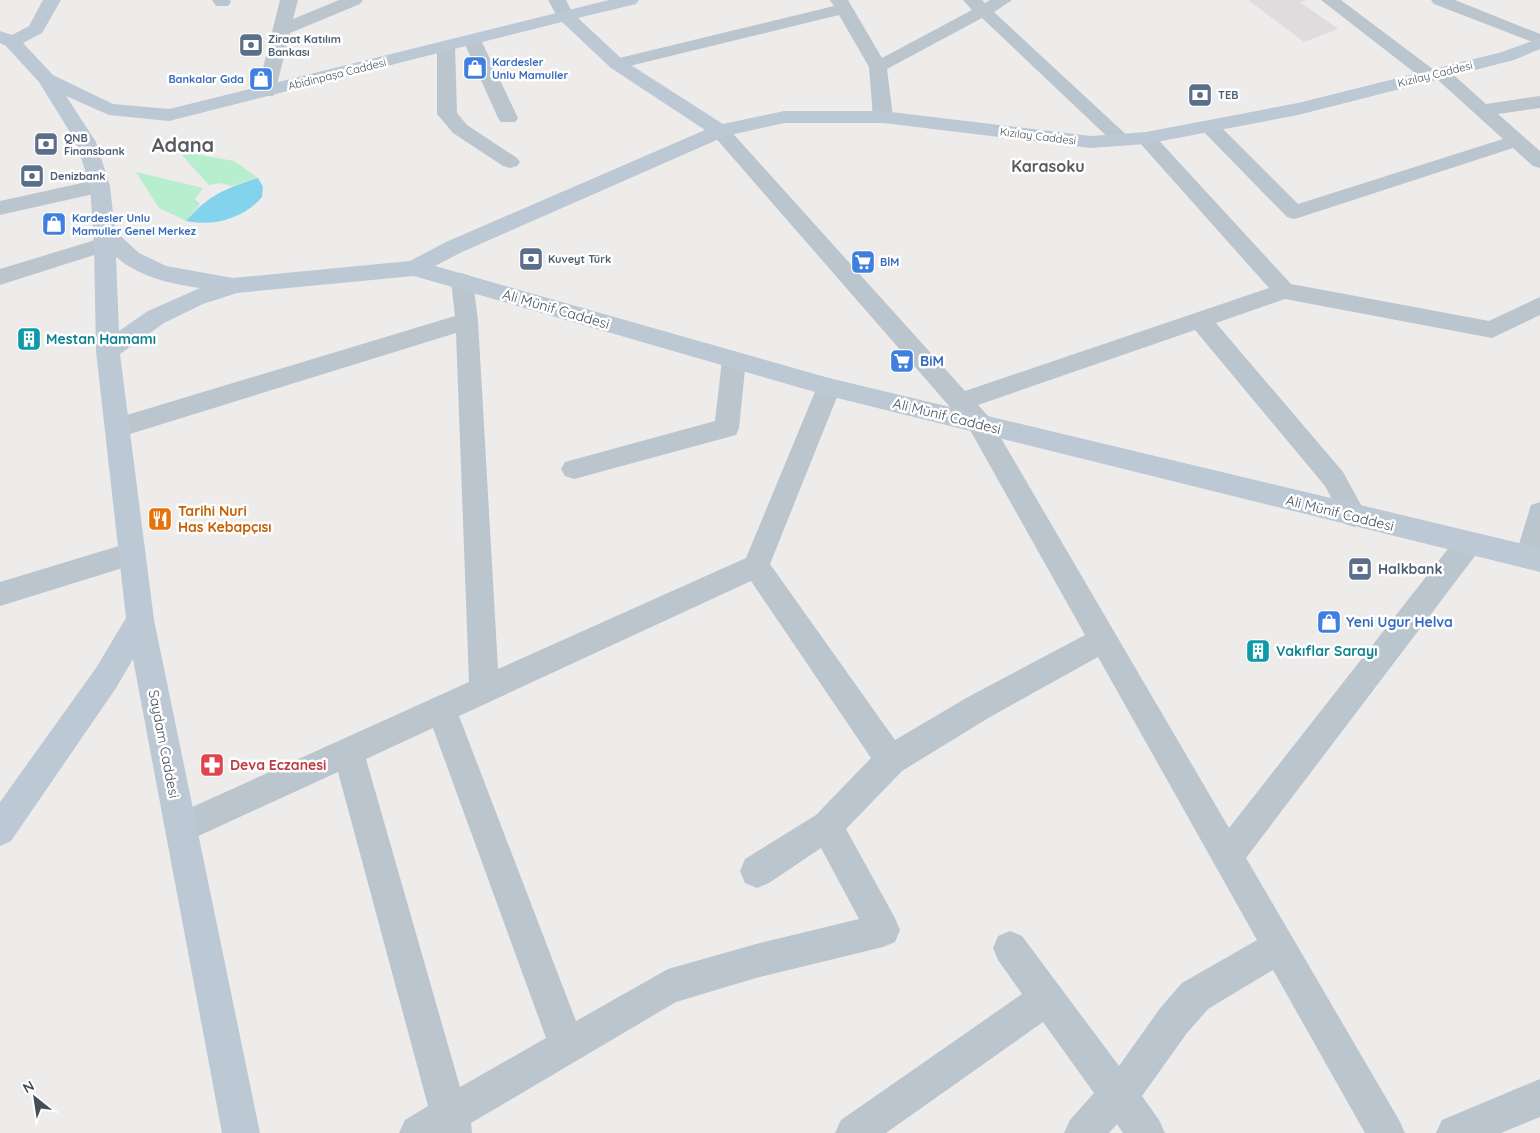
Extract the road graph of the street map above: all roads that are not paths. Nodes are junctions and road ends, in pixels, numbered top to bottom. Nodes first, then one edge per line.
1 (52, 0) edge
2 (289, 0) edge
3 (354, 0) edge
4 (630, 0) edge
5 (1003, 0) edge
6 (1330, 0) edge
7 (1440, 0) edge
8 (842, 4) edge
9 (978, 5) edge
10 (561, 8) edge
11 (283, 29) junction
12 (6, 39) edge
13 (472, 40) junction
14 (1540, 42) edge
15 (446, 46) junction
16 (617, 64) junction
17 (878, 67) junction
18 (1436, 74) junction
19 (46, 79) junction
20 (266, 92) junction
21 (1540, 102) edge
22 (1482, 110) junction
23 (883, 117) junction
24 (508, 118) dead end
25 (1210, 126) junction
26 (720, 131) junction
27 (1146, 138) junction
28 (1122, 140) junction
29 (1516, 141) junction
30 (510, 162) dead end
31 (1540, 162) edge
32 (100, 186) junction
33 (0, 208) edge
34 (104, 239) junction
35 (414, 268) junction
36 (0, 278) edge
37 (462, 281) junction
38 (236, 285) junction
39 (1284, 292) junction
40 (1537, 311) edge
41 (1200, 320) junction
42 (467, 321) junction
43 (108, 352) junction
44 (734, 360) junction
45 (829, 387) junction
46 (969, 413) junction
47 (117, 428) junction
48 (574, 469) dead end
49 (1540, 514) edge
50 (1354, 516) junction
51 (1468, 544) junction
52 (132, 554) junction
53 (1535, 558) edge
54 (756, 566) junction
55 (0, 594) edge
56 (140, 620) junction
57 (1103, 640) junction
58 (484, 690) junction
59 (441, 709) junction
60 (348, 752) junction
61 (891, 760) junction
62 (827, 826) junction
63 (181, 828) junction
64 (0, 830) edge
65 (1227, 856) junction
66 (757, 871) dead end
67 (1279, 947) junction
68 (1010, 948) dead end
69 (1047, 998) junction
70 (567, 1046) junction
71 (1118, 1094) junction
72 (1540, 1098) edge
73 (441, 1127) edge
74 (241, 1133) edge
75 (854, 1133) edge
76 (1084, 1133) edge
77 (1146, 1133) edge
78 (1386, 1133) edge
79 (1455, 1133) edge

1 - 12 main road
2 - 11 street
3 - 11 street
4 - 10 main road, Abidinpaşa Caddesi
5 - 9 street
6 - 18 street
7 - 14 street
8 - 16 street
8 - 17 street
9 - 17 street
9 - 28 street
10 - 13 main road, Abidinpaşa Caddesi
10 - 16 main road
11 - 20 street
12 - 19 main road
13 - 15 main road, Abidinpaşa Caddesi
13 - 24 street
14 - 18 main road, Kızılay Caddesi
15 - 20 main road, Abidinpaşa Caddesi
15 - 30 street
16 - 26 main road
17 - 23 street
18 - 22 street
18 - 25 main road, Kızılay Caddesi
19 - 20 main road, Abidinpaşa Caddesi
19 - 32 main road, Saydam Caddesi
21 - 22 street
22 - 29 street
23 - 26 main road, Kızılay Caddesi
23 - 28 main road, Kızılay Caddesi
25 - 27 main road, Kızılay Caddesi
25 - 29 street
26 - 35 main road, Kızılay Caddesi
26 - 46 street
27 - 28 main road, Kızılay Caddesi
27 - 39 street
29 - 31 street
32 - 33 street
32 - 34 main road, Saydam Caddesi
34 - 36 street
34 - 38 main road
34 - 43 main road, Saydam Caddesi
35 - 37 main road, Ali Münif Caddesi
35 - 38 main road, Ali Münif Caddesi
37 - 42 street
37 - 44 main road, Ali Münif Caddesi
38 - 43 main road
39 - 40 street
39 - 41 street
41 - 46 street
41 - 50 street
42 - 47 street
42 - 58 street
43 - 47 main road, Saydam Caddesi
44 - 45 main road, Ali Münif Caddesi
44 - 48 street
45 - 46 main road, Ali Münif Caddesi
45 - 54 street
46 - 50 main road, Ali Münif Caddesi
46 - 57 street
47 - 52 main road, Saydam Caddesi
49 - 53 street
50 - 51 main road, Ali Münif Caddesi
51 - 53 main road, Ali Münif Caddesi
51 - 65 street
52 - 55 street
52 - 56 main road, Saydam Caddesi
54 - 58 street
54 - 61 street
56 - 63 main road, Saydam Caddesi
56 - 64 main road
57 - 61 street
57 - 65 street
58 - 59 street
59 - 60 street
59 - 70 street
60 - 63 street
60 - 73 street
61 - 62 street
62 - 66 street
62 - 70 street
63 - 74 main road, Saydam Caddesi
65 - 67 street
67 - 71 street
67 - 78 street
68 - 69 street
69 - 71 street
69 - 75 street
70 - 73 street
71 - 76 street
71 - 77 street
72 - 79 street

